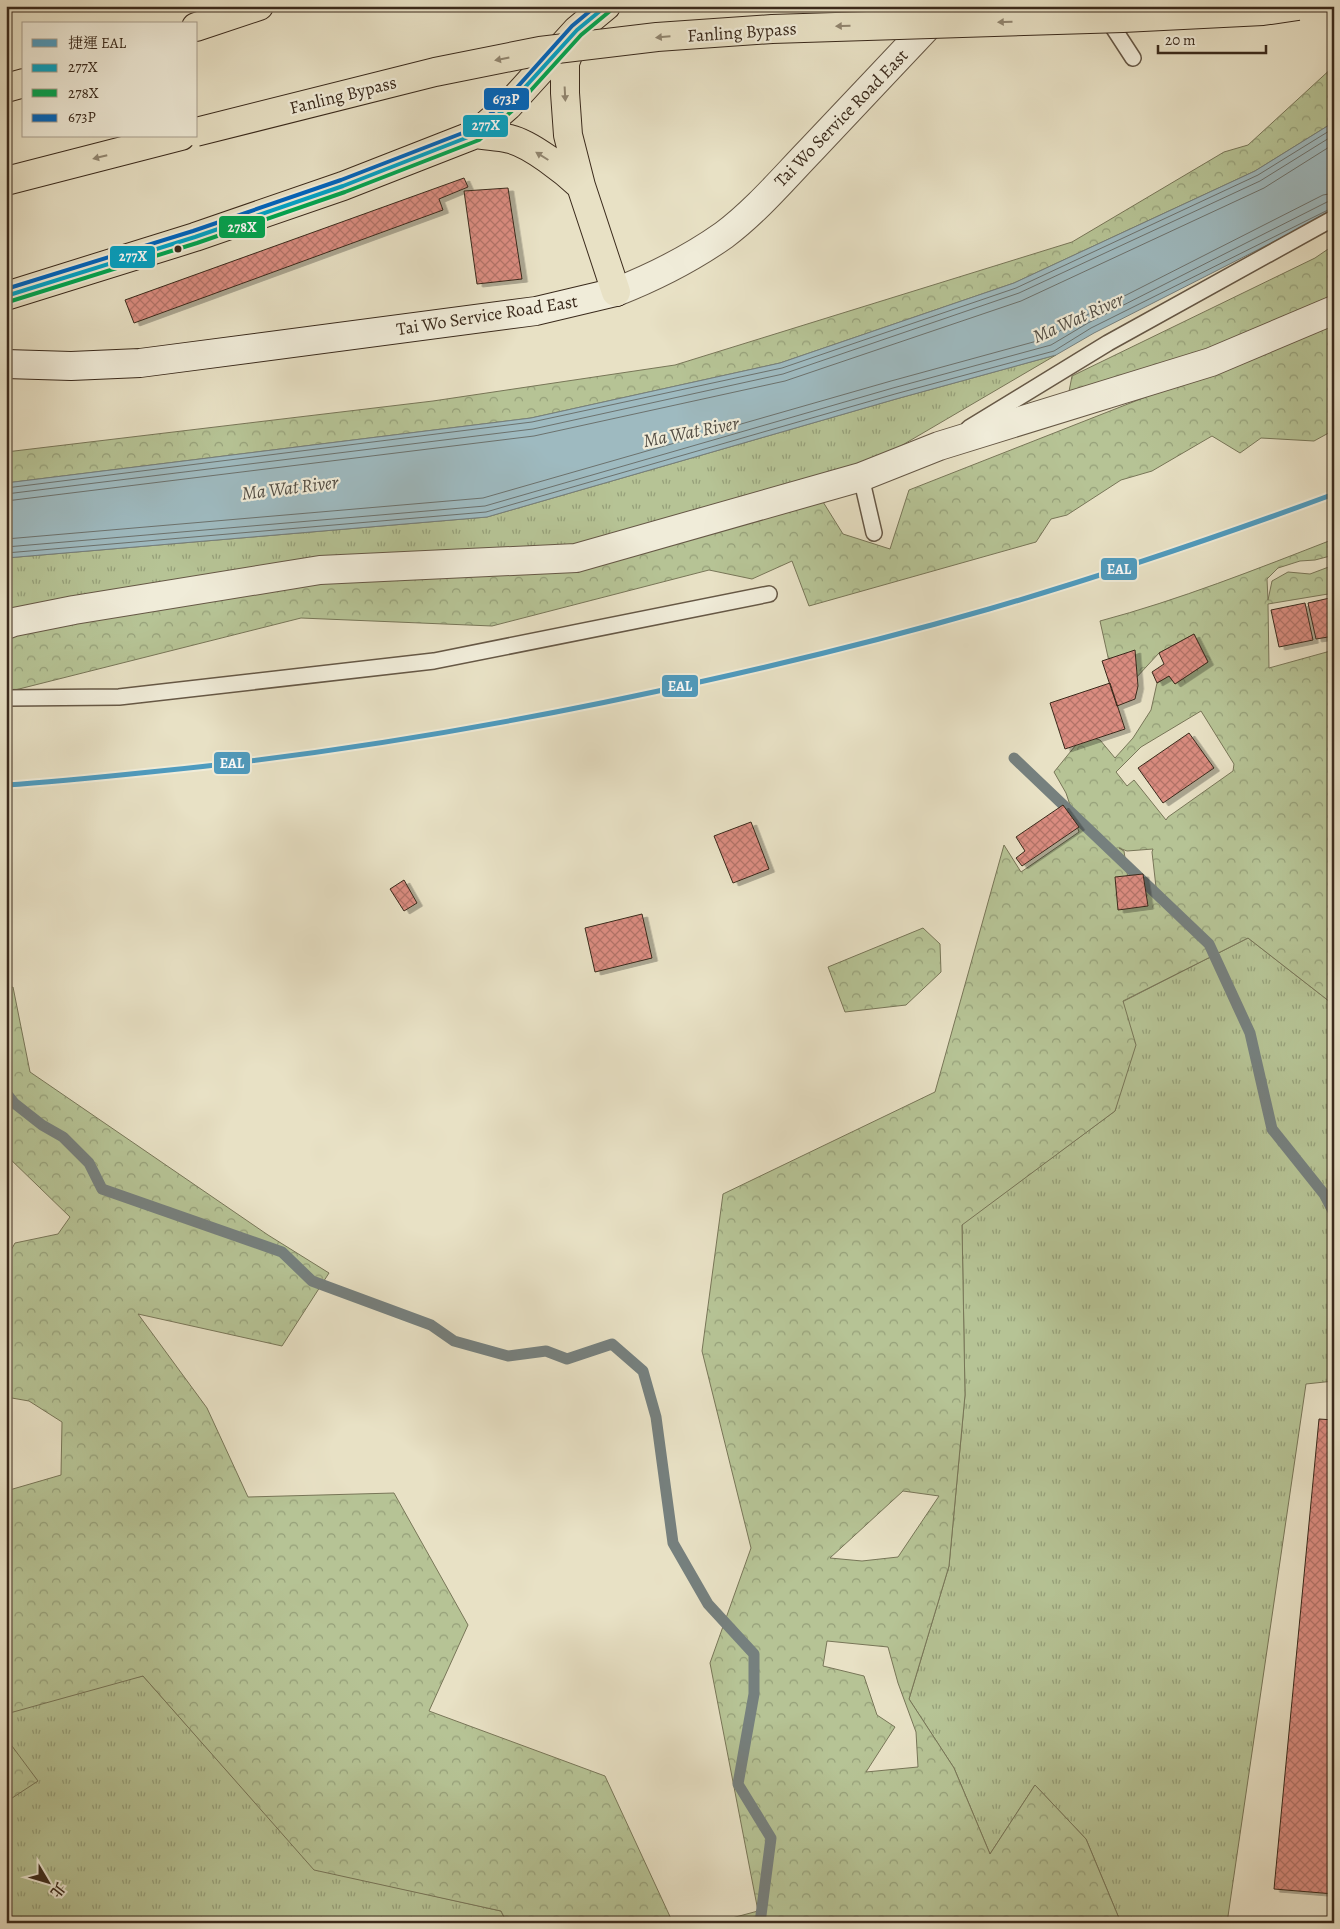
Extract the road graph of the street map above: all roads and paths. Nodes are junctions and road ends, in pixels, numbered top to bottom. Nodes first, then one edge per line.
1 (260, 6) edge
2 (606, 6) edge
3 (947, 6) edge
4 (1100, 6) edge
5 (1298, 6) edge
6 (198, 27) edge
7 (577, 30) junction
8 (1133, 58) dead end
9 (22, 84) edge
10 (6, 88) edge
11 (198, 132) edge
12 (476, 134) junction
13 (173, 138) edge
14 (6, 181) edge
15 (581, 186) junction
16 (1334, 218) edge
17 (616, 292) junction
18 (6, 296) edge
19 (1334, 310) edge
20 (6, 364) edge
21 (939, 446) junction
22 (861, 476) junction
23 (874, 533) dead end
24 (770, 594) dead end
25 (6, 626) edge
26 (6, 698) edge

1 - 6 highway
2 - 7 highway
3 - 17 street, Tai Wo Service Road East
4 - 8 lane
5 -> 11 highway, Fanling Bypass, bridge
7 - 12 highway
7 -> 15 highway
9 - 10 highway
15 -> 12 highway
12 - 18 highway
13 -> 14 highway
15 - 17 highway
16 - 21 lane
17 - 20 street, Tai Wo Service Road East
19 - 21 street
21 - 22 street
22 - 23 lane
22 - 25 street
24 - 26 lane

